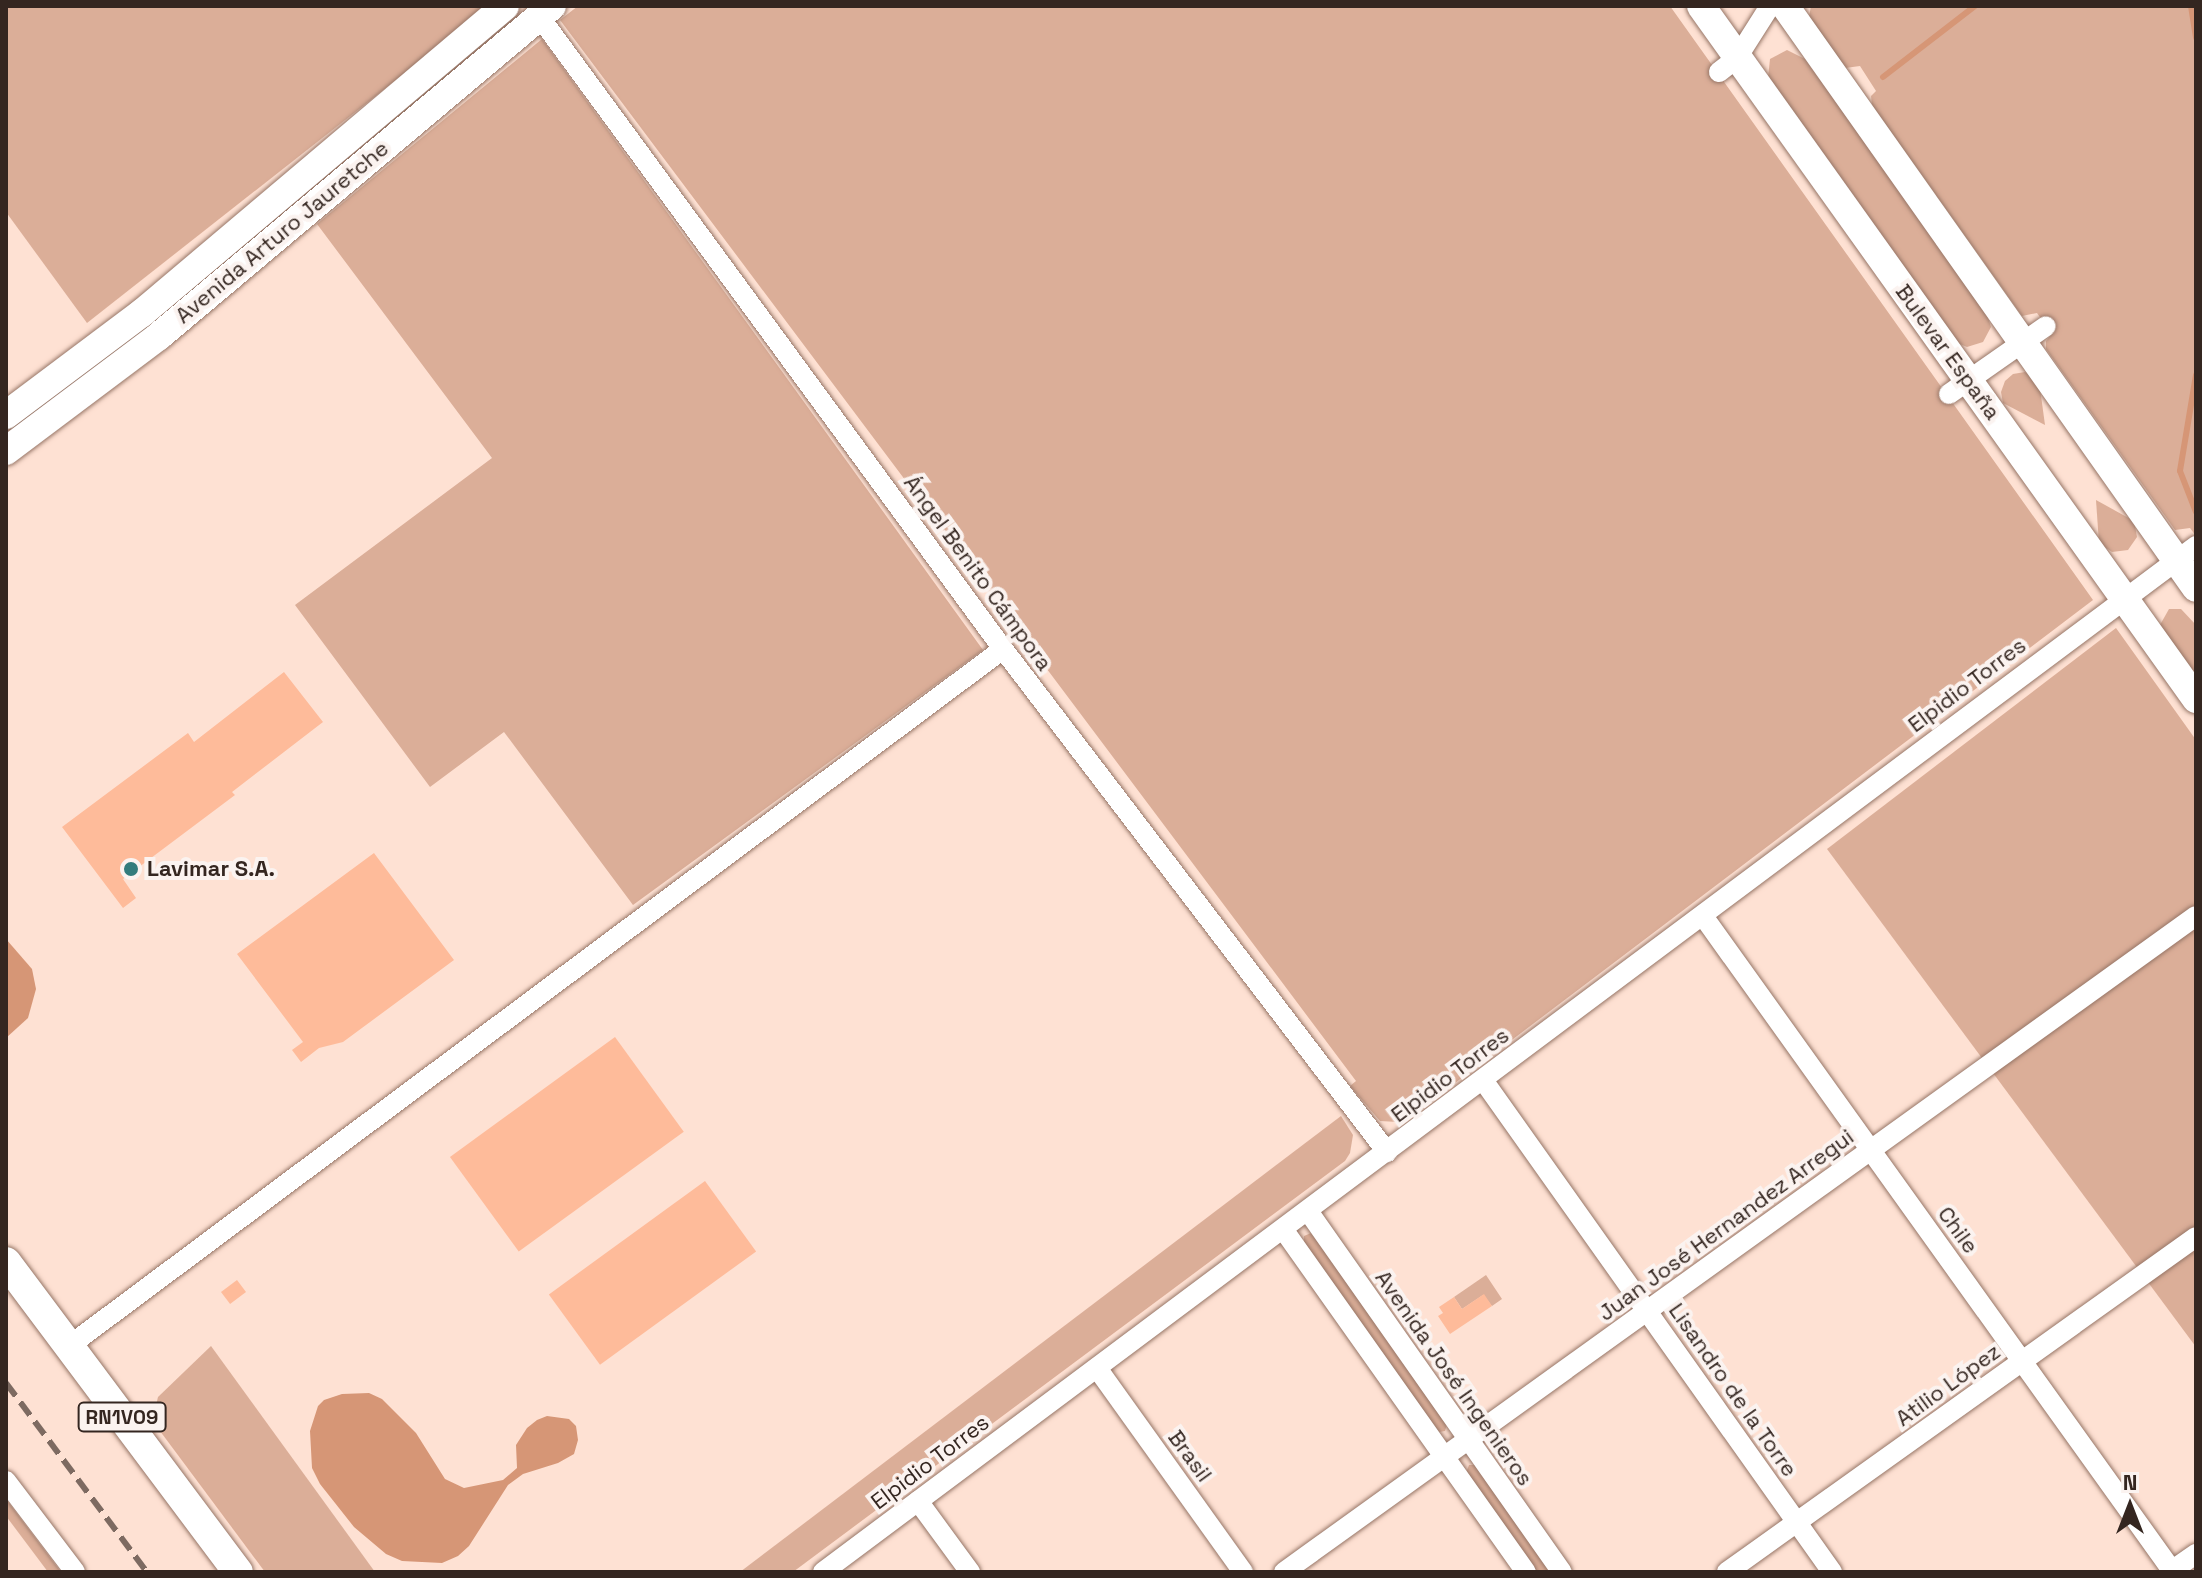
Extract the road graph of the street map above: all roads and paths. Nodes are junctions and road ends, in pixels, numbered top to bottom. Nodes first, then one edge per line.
1 (505, 6) edge
2 (1701, 6) edge
3 (1770, 6) edge
4 (1785, 6) edge
5 (545, 9) edge
6 (1728, 65) junction
7 (2046, 326) dead end
8 (2022, 343) junction
9 (1959, 387) junction
10 (6, 415) edge
11 (6, 451) edge
12 (2186, 553) edge
13 (2196, 588) edge
14 (2113, 605) junction
15 (1003, 649) junction
16 (2196, 699) edge
17 (1703, 916) junction
18 (2196, 916) edge
19 (1483, 1080) junction
20 (1871, 1150) junction
21 (1387, 1152) junction
22 (1308, 1211) junction
23 (1283, 1229) junction
24 (2196, 1237) edge
25 (6, 1262) edge
26 (1647, 1311) junction
27 (69, 1346) junction
28 (2022, 1361) junction
29 (1097, 1368) junction
30 (1469, 1439) junction
31 (1444, 1457) junction
32 (6, 1481) edge
33 (918, 1501) junction
34 (1797, 1522) junction
35 (2196, 1554) edge
36 (75, 1572) edge
37 (238, 1572) edge
38 (823, 1572) edge
39 (970, 1572) edge
40 (1243, 1572) edge
41 (1284, 1572) edge
42 (1526, 1572) edge
43 (1562, 1572) edge
44 (1727, 1572) edge
45 (1832, 1572) edge
46 (2172, 1572) edge

1 - 10 main road, Avenida Arturo Jauretche
2 - 6 main road, Bulevar España
3 - 6 street
4 - 8 main road
5 - 11 main road, Avenida Arturo Jauretche
5 - 15 street, Ángel Benito Cámpora
6 - 9 main road, Bulevar España
7 - 8 street
8 - 9 street
8 - 12 main road
9 - 14 main road, Bulevar España
12 - 13 main road
12 - 14 street, Elpidio Torres
14 - 16 main road, Bulevar España
14 - 17 street, Elpidio Torres
15 - 21 street, Ángel Benito Cámpora
15 - 27 street
17 - 19 street, Elpidio Torres
17 - 20 street, Chile
18 - 20 street, Juan José Hernandez Arregui
19 - 21 street, Elpidio Torres
19 - 26 street, Lisandro de la Torre
20 - 26 street, Juan José Hernandez Arregui
20 - 28 street, Chile
21 - 22 street, Elpidio Torres
22 - 23 street, Elpidio Torres
22 - 30 street, Avenida José Ingenieros
23 - 29 street, Elpidio Torres
23 - 31 street
24 - 28 street, Atilio López
25 - 27 main road, RN1V09
26 - 30 street, Juan José Hernandez Arregui
26 - 34 street, Lisandro de la Torre
27 - 37 main road, RN1V09
28 - 34 street, Atilio López
28 - 46 street, Chile
29 - 33 street, Elpidio Torres
29 - 40 street, Brasil
30 - 31 street, Juan José Hernandez Arregui
30 - 43 street, Avenida José Ingenieros
31 - 41 street, Juan José Hernandez Arregui
31 - 42 street
32 - 36 street
33 - 38 street, Elpidio Torres
33 - 39 street
34 - 44 street, Atilio López
34 - 45 street, Lisandro de la Torre
35 - 46 street

